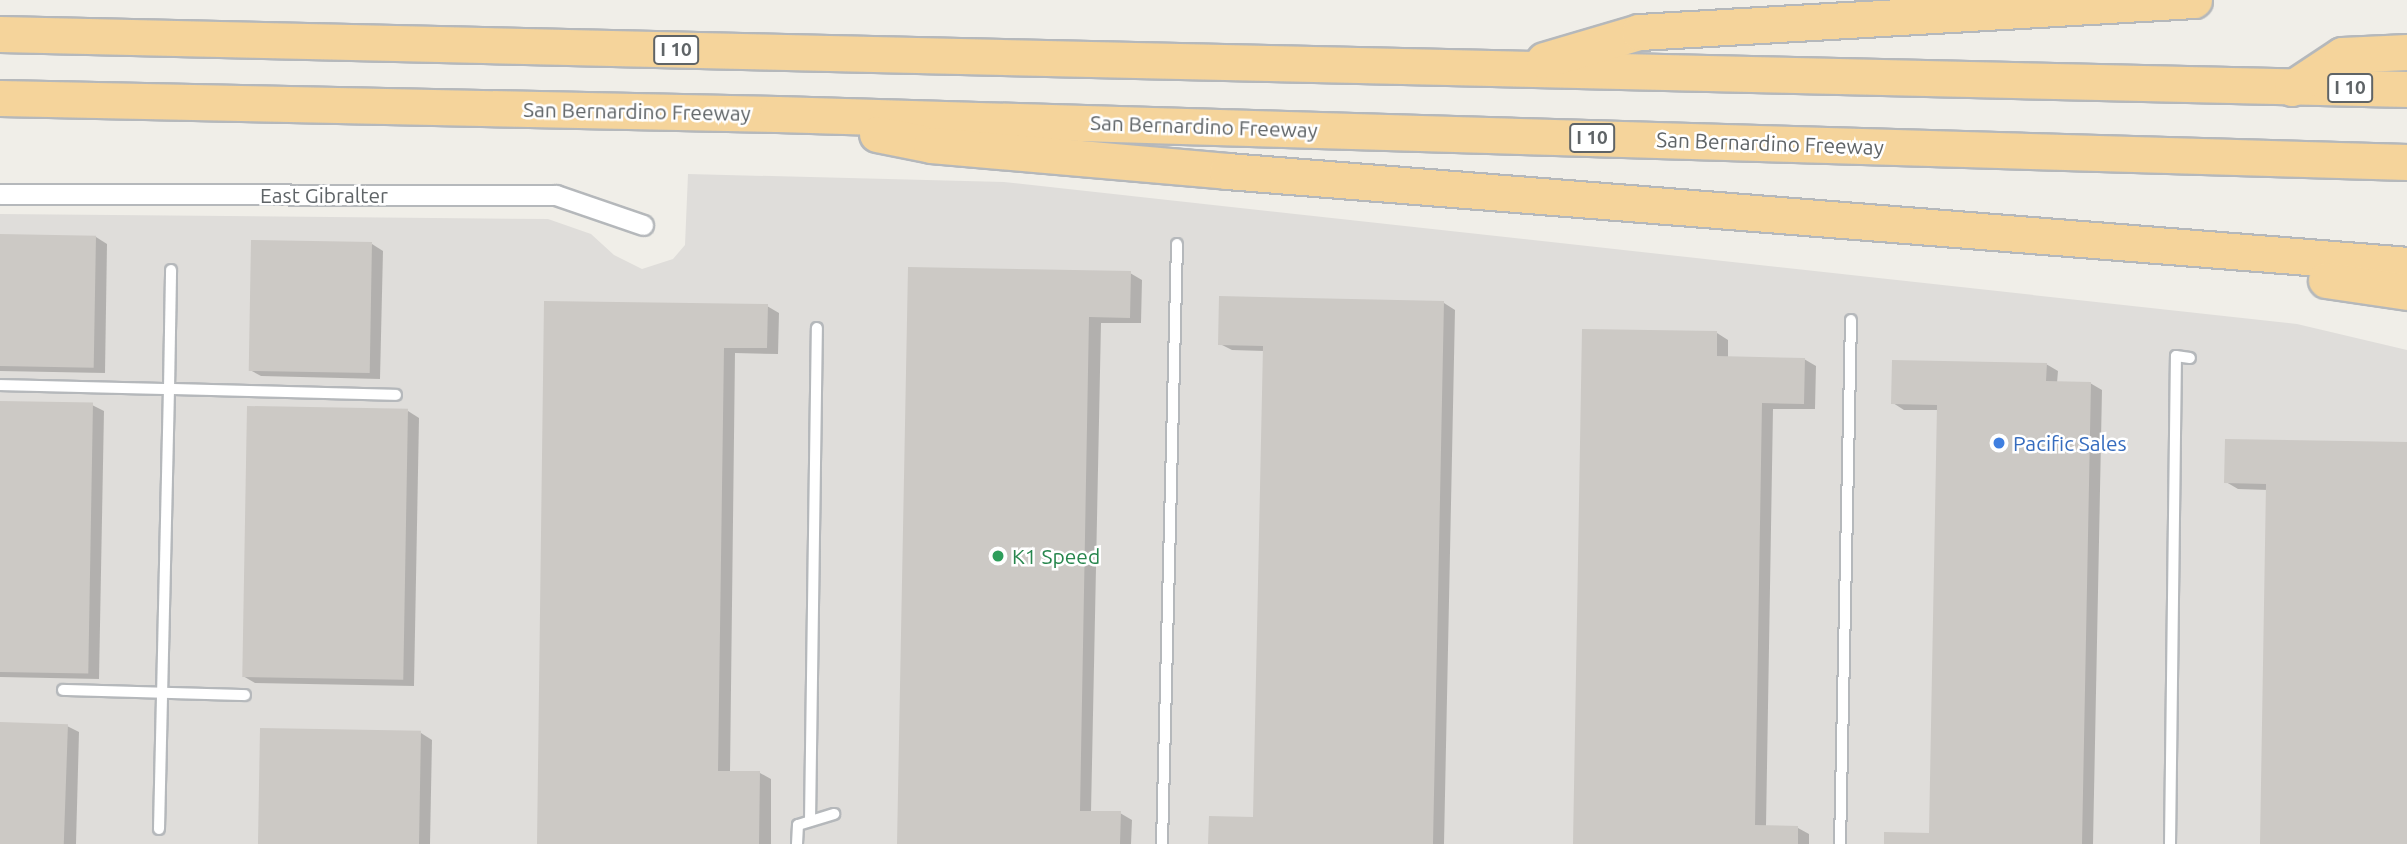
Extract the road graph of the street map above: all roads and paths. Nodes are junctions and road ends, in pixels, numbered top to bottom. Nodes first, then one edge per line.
1 (2194, 0) edge
2 (0, 34) edge
3 (2407, 52) edge
4 (1512, 70) junction
5 (2292, 88) junction
6 (2407, 89) edge
7 (0, 98) edge
8 (777, 114) junction
9 (2407, 162) edge
10 (0, 194) edge
11 (643, 225) dead end
12 (2025, 236) junction
13 (1177, 244) dead end
14 (2407, 265) edge
15 (171, 270) dead end
16 (2407, 292) edge
17 (1851, 320) dead end
18 (817, 328) dead end
19 (2190, 358) dead end
20 (0, 385) edge
21 (169, 389) junction
22 (396, 395) dead end
23 (63, 690) dead end
24 (162, 693) junction
25 (245, 695) dead end
26 (834, 814) dead end
27 (810, 821) junction
28 (159, 828) dead end
29 (797, 844) edge
30 (1163, 844) edge
31 (1840, 844) edge
32 (2170, 844) edge

1 - 4 highway
2 - 4 highway, I 10
3 - 5 highway
4 - 5 highway, I 10
5 - 6 highway, I 10
7 - 8 highway, San Bernardino Freeway / I 10
8 - 9 highway, San Bernardino Freeway / I 10
8 - 12 highway
10 - 11 street, East Gibralter
12 - 14 highway
12 - 16 highway
13 - 30 lane
15 - 21 lane
17 - 31 lane
18 - 27 lane
19 - 32 lane
20 - 21 lane
21 - 22 lane
21 - 24 lane
23 - 24 lane
24 - 25 lane
24 - 28 lane
26 - 27 lane
27 - 29 lane

